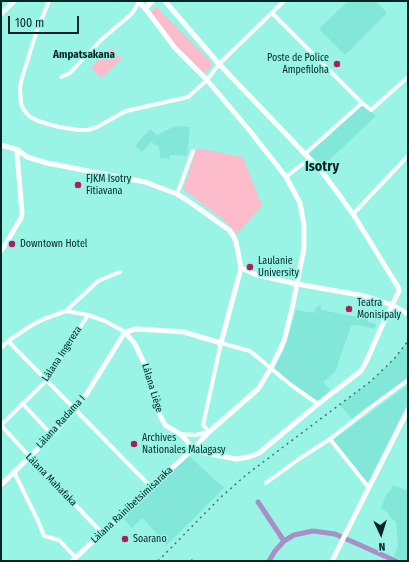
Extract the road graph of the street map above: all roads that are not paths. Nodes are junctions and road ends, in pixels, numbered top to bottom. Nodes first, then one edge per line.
1 (14, 1) edge
2 (49, 1) edge
3 (139, 1) edge
4 (152, 1) edge
5 (165, 1) edge
6 (284, 1) edge
7 (145, 8) junction
8 (272, 13) junction
9 (1, 14) edge
10 (219, 64) junction
11 (61, 77) dead end
12 (408, 77) edge
13 (207, 80) junction
14 (362, 103) junction
15 (1, 145) edge
16 (18, 150) junction
17 (193, 151) dead end
18 (305, 154) junction
19 (408, 156) edge
20 (309, 159) junction
21 (286, 177) junction
22 (177, 194) junction
23 (353, 214) junction
24 (1, 250) edge
25 (241, 268) junction
26 (120, 272) dead end
27 (297, 284) junction
28 (392, 305) junction
29 (66, 311) junction
30 (408, 314) edge
31 (88, 315) junction
32 (125, 332) junction
33 (8, 341) junction
34 (221, 343) junction
35 (1, 348) edge
36 (270, 368) junction
37 (47, 380) junction
38 (408, 380) edge
39 (22, 403) junction
40 (318, 404) junction
41 (75, 409) junction
42 (408, 410) edge
43 (1, 425) edge
44 (209, 432) junction
45 (180, 434) junction
46 (52, 435) junction
47 (330, 438) junction
48 (192, 450) junction
49 (29, 456) junction
50 (14, 472) junction
51 (266, 483) dead end
52 (1, 485) edge
53 (151, 487) junction
54 (368, 488) junction
55 (102, 533) junction
56 (74, 559) edge
57 (332, 561) edge

1 - 9 street
2 - 13 street
3 - 7 main road
3 - 11 street
4 - 7 main road
5 - 10 street
6 - 8 street
7 - 13 street, Làlana Rainibetsimisaraka
8 - 10 street
8 - 14 street
10 - 13 street
10 - 18 street
12 - 14 street
13 - 21 street, Làlana Rainibetsimisaraka
14 - 18 street
15 - 16 street
16 - 22 street
16 - 24 street
17 - 22 street
18 - 20 street
19 - 23 street
20 - 21 street
20 - 23 street
21 - 27 street, Làlana Rainibetsimisaraka
22 - 25 street
23 - 28 street
25 - 27 street
25 - 34 street
26 - 29 street
27 - 28 street
27 - 36 street, Làlana Rainibetsimisaraka
28 - 30 street
28 - 40 street
29 - 31 street, Làlana Liège
29 - 33 street
31 - 32 street, Làlana Liège
31 - 37 street, Làlana Ingereza
32 - 34 street
32 - 41 street, Làlana Radama I
32 - 45 street, Làlana Liège
33 - 35 street
33 - 37 street
34 - 36 street
34 - 44 street
36 - 40 street
36 - 44 street, Làlana Rainibetsimisaraka
37 - 39 street, Làlana Ingereza
37 - 41 street
38 - 47 street
39 - 43 street, Làlana Ingereza
39 - 46 street
40 - 48 street
41 - 46 street, Làlana Radama I
41 - 53 street
42 - 54 street
43 - 49 street, Làlana Mahafaka
44 - 45 street
44 - 48 street, Làlana Rainibetsimisaraka
45 - 48 street, Làlana Liège
46 - 49 street, Làlana Radama I
47 - 51 street
47 - 54 street
48 - 53 street, Làlana Rainibetsimisaraka
49 - 50 street, Làlana Radama I
49 - 55 street, Làlana Mahafaka
50 - 52 street, Làlana Radama I
50 - 56 street
53 - 55 street, Làlana Rainibetsimisaraka
54 - 57 street
55 - 56 street, Làlana Rainibetsimisaraka

